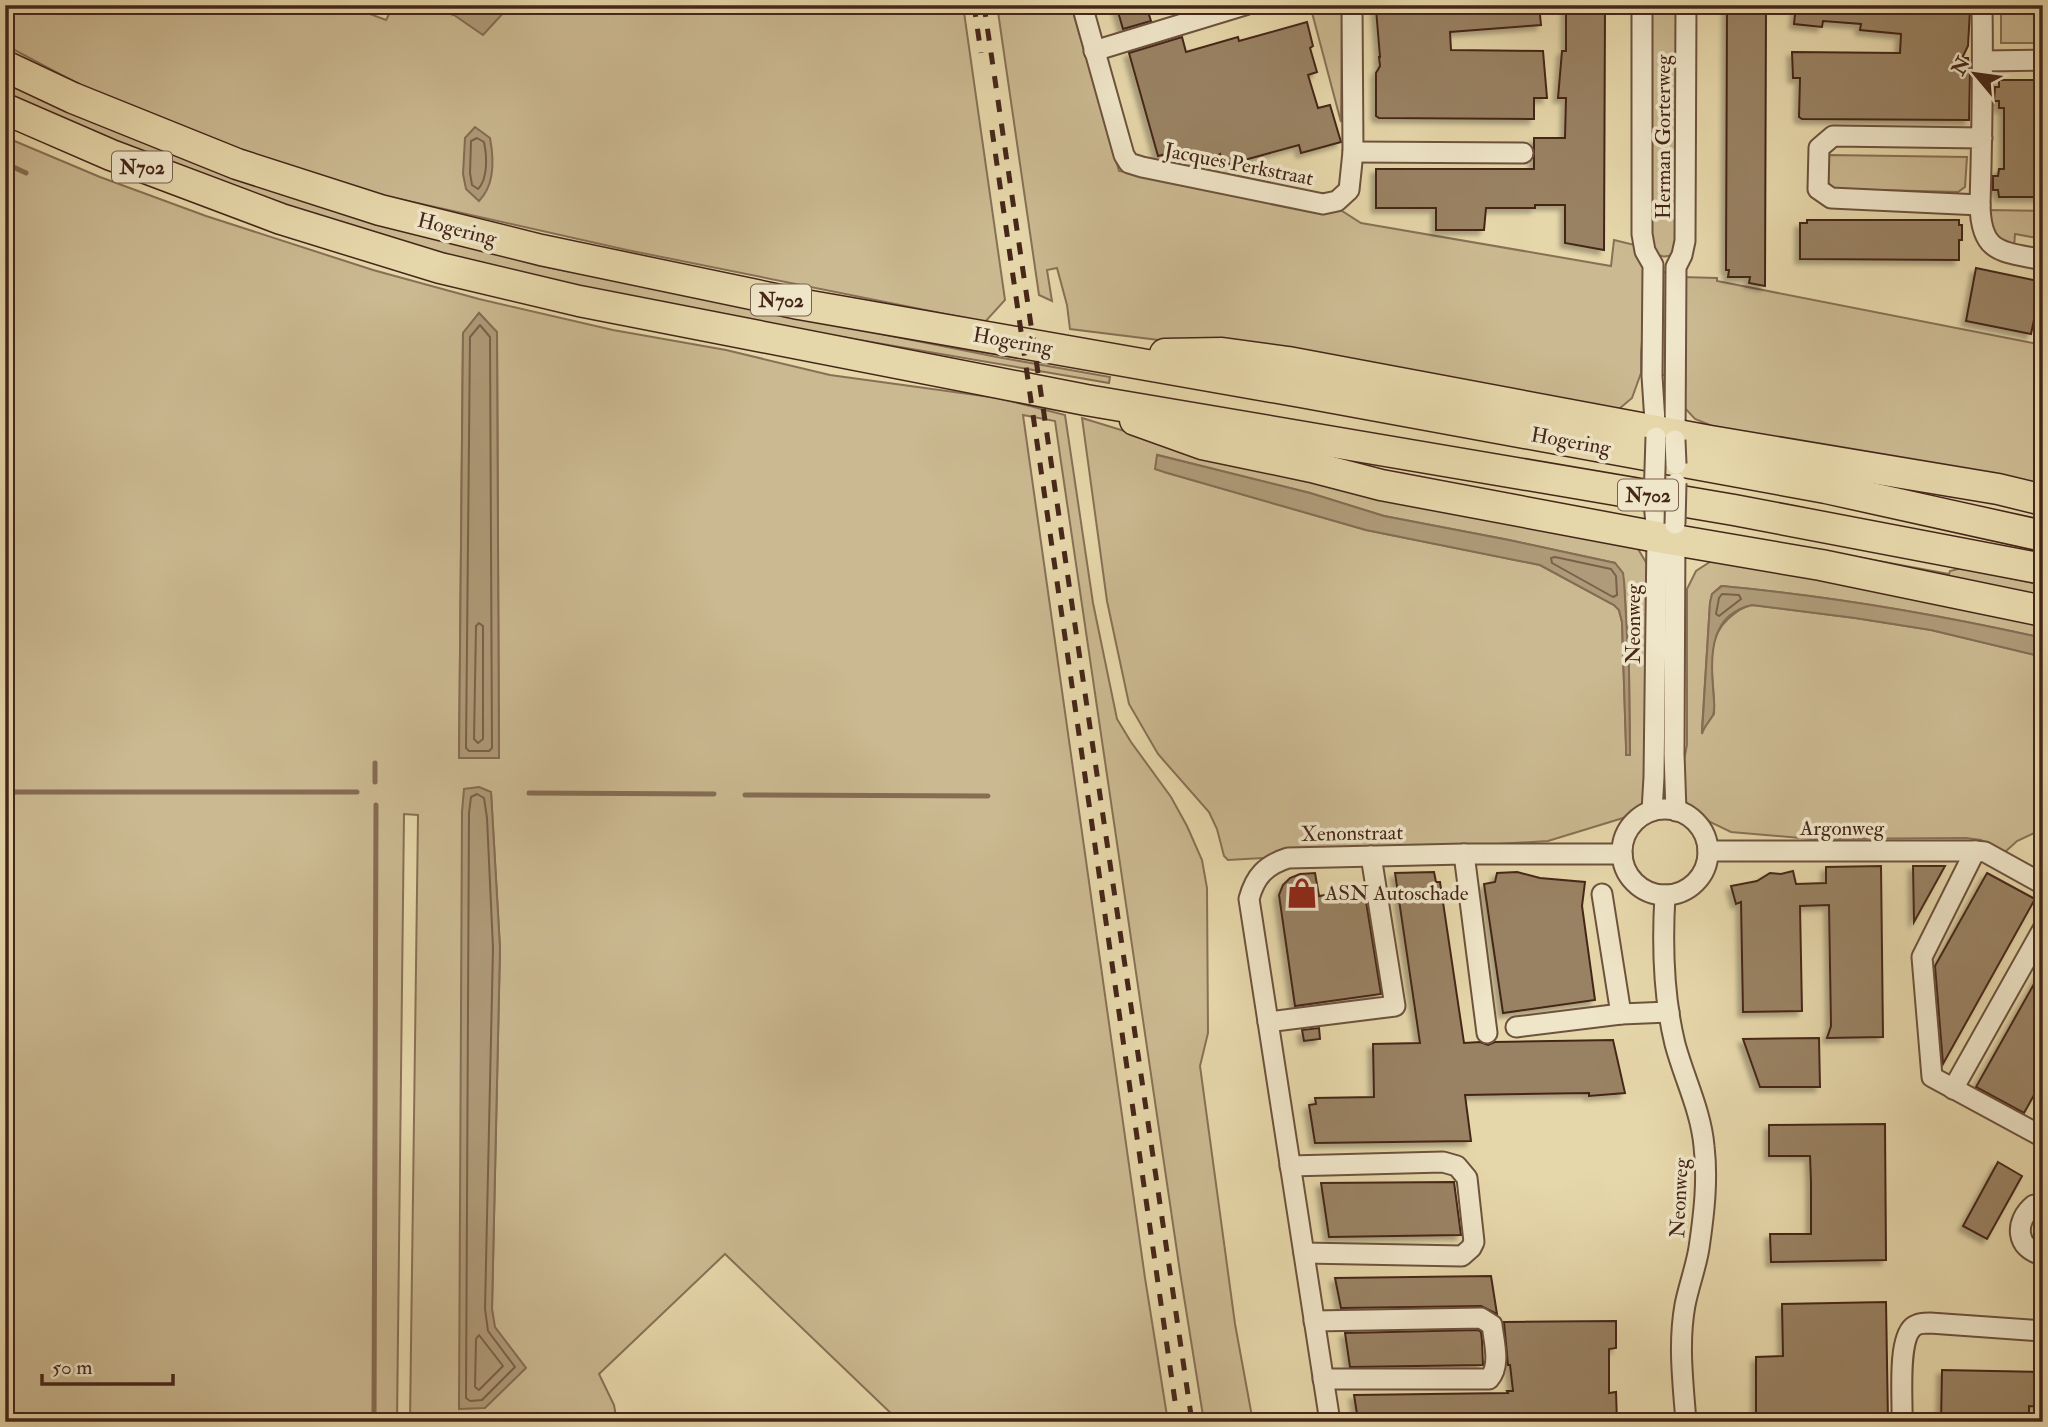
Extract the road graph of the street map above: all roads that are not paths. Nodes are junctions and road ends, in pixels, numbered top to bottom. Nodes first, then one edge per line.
1 (1082, 5) edge
2 (1245, 5) edge
3 (1352, 5) edge
4 (1642, 5) edge
5 (1686, 5) edge
6 (1982, 5) edge
7 (1094, 51) junction
8 (2043, 60) edge
9 (1983, 61) junction
10 (5, 66) edge
11 (5, 109) edge
12 (1982, 138) junction
13 (1353, 152) junction
14 (1523, 153) dead end
15 (1980, 205) junction
16 (2043, 260) edge
17 (1653, 265) junction
18 (1676, 267) junction
19 (1095, 356) junction
20 (1086, 400) junction
21 (1665, 436) junction
22 (1655, 479) joint
23 (1676, 483) joint
24 (2043, 500) edge
25 (1666, 530) junction
26 (2043, 536) edge
27 (2043, 569) edge
28 (2043, 611) edge
29 (1652, 811) junction
30 (1676, 811) junction
31 (1975, 850) junction
32 (1708, 851) junction
33 (1464, 854) junction
34 (1622, 854) junction
35 (1371, 856) junction
36 (2043, 884) edge
37 (1602, 894) dead end
38 (1665, 895) junction
39 (2043, 929) edge
40 (1669, 1012) junction
41 (1621, 1014) junction
42 (1268, 1022) junction
43 (1516, 1027) dead end
44 (1487, 1033) dead end
45 (1954, 1088) junction
46 (2041, 1132) edge
47 (1290, 1166) junction
48 (2043, 1205) edge
49 (1304, 1252) junction
50 (2043, 1255) edge
51 (1314, 1321) junction
52 (2043, 1331) edge
53 (1323, 1378) junction
54 (1330, 1422) edge
55 (1686, 1422) edge
56 (1902, 1422) edge

1 - 7 street
2 - 7 street
3 - 13 street, Jacques Perkstraat
4 - 17 street, Herman Gorterweg
5 - 18 street, Herman Gorterweg
6 - 9 street
7 - 13 street, Jacques Perkstraat
8 - 9 street
9 - 12 street
10 - 19 highway, Hogering / N702
11 - 20 highway, Hogering / N702
12 - 15 street
12 - 15 street
13 - 14 street
15 - 16 street
17 - 18 street
17 - 21 street, Herman Gorterweg
18 - 21 street, Herman Gorterweg
19 - 21 highway, N702
19 - 26 highway, Hogering / N702
20 - 25 highway, N702
20 - 27 highway, Hogering / N702
21 - 22 street, Herman Gorterweg, bridge
21 - 23 street, Herman Gorterweg, bridge
21 - 24 highway, N702
22 - 25 street, Neonweg, bridge
23 - 25 street, Neonweg, bridge
25 - 28 highway, N702
25 - 29 street, Neonweg
25 - 30 street, Neonweg
29 - 30 street
29 - 34 street
30 - 32 street
31 - 32 street, Argonweg
31 - 36 street, Argonweg
31 - 45 street
32 - 38 street
33 - 34 street, Xenonstraat
33 - 35 street, Xenonstraat
33 - 44 street
34 - 38 street
35 - 42 street, Xenonstraat
35 - 42 street
37 - 41 street
38 - 40 street, Neonweg
39 - 45 street
40 - 41 street
40 - 55 street, Neonweg
41 - 43 street
42 - 47 street, Xenonstraat
45 - 46 street
47 - 49 street, Xenonstraat
47 - 49 street
48 - 50 street
49 - 51 street, Xenonstraat
51 - 53 street, Xenonstraat
51 - 53 street
52 - 56 street
53 - 54 street, Xenonstraat

